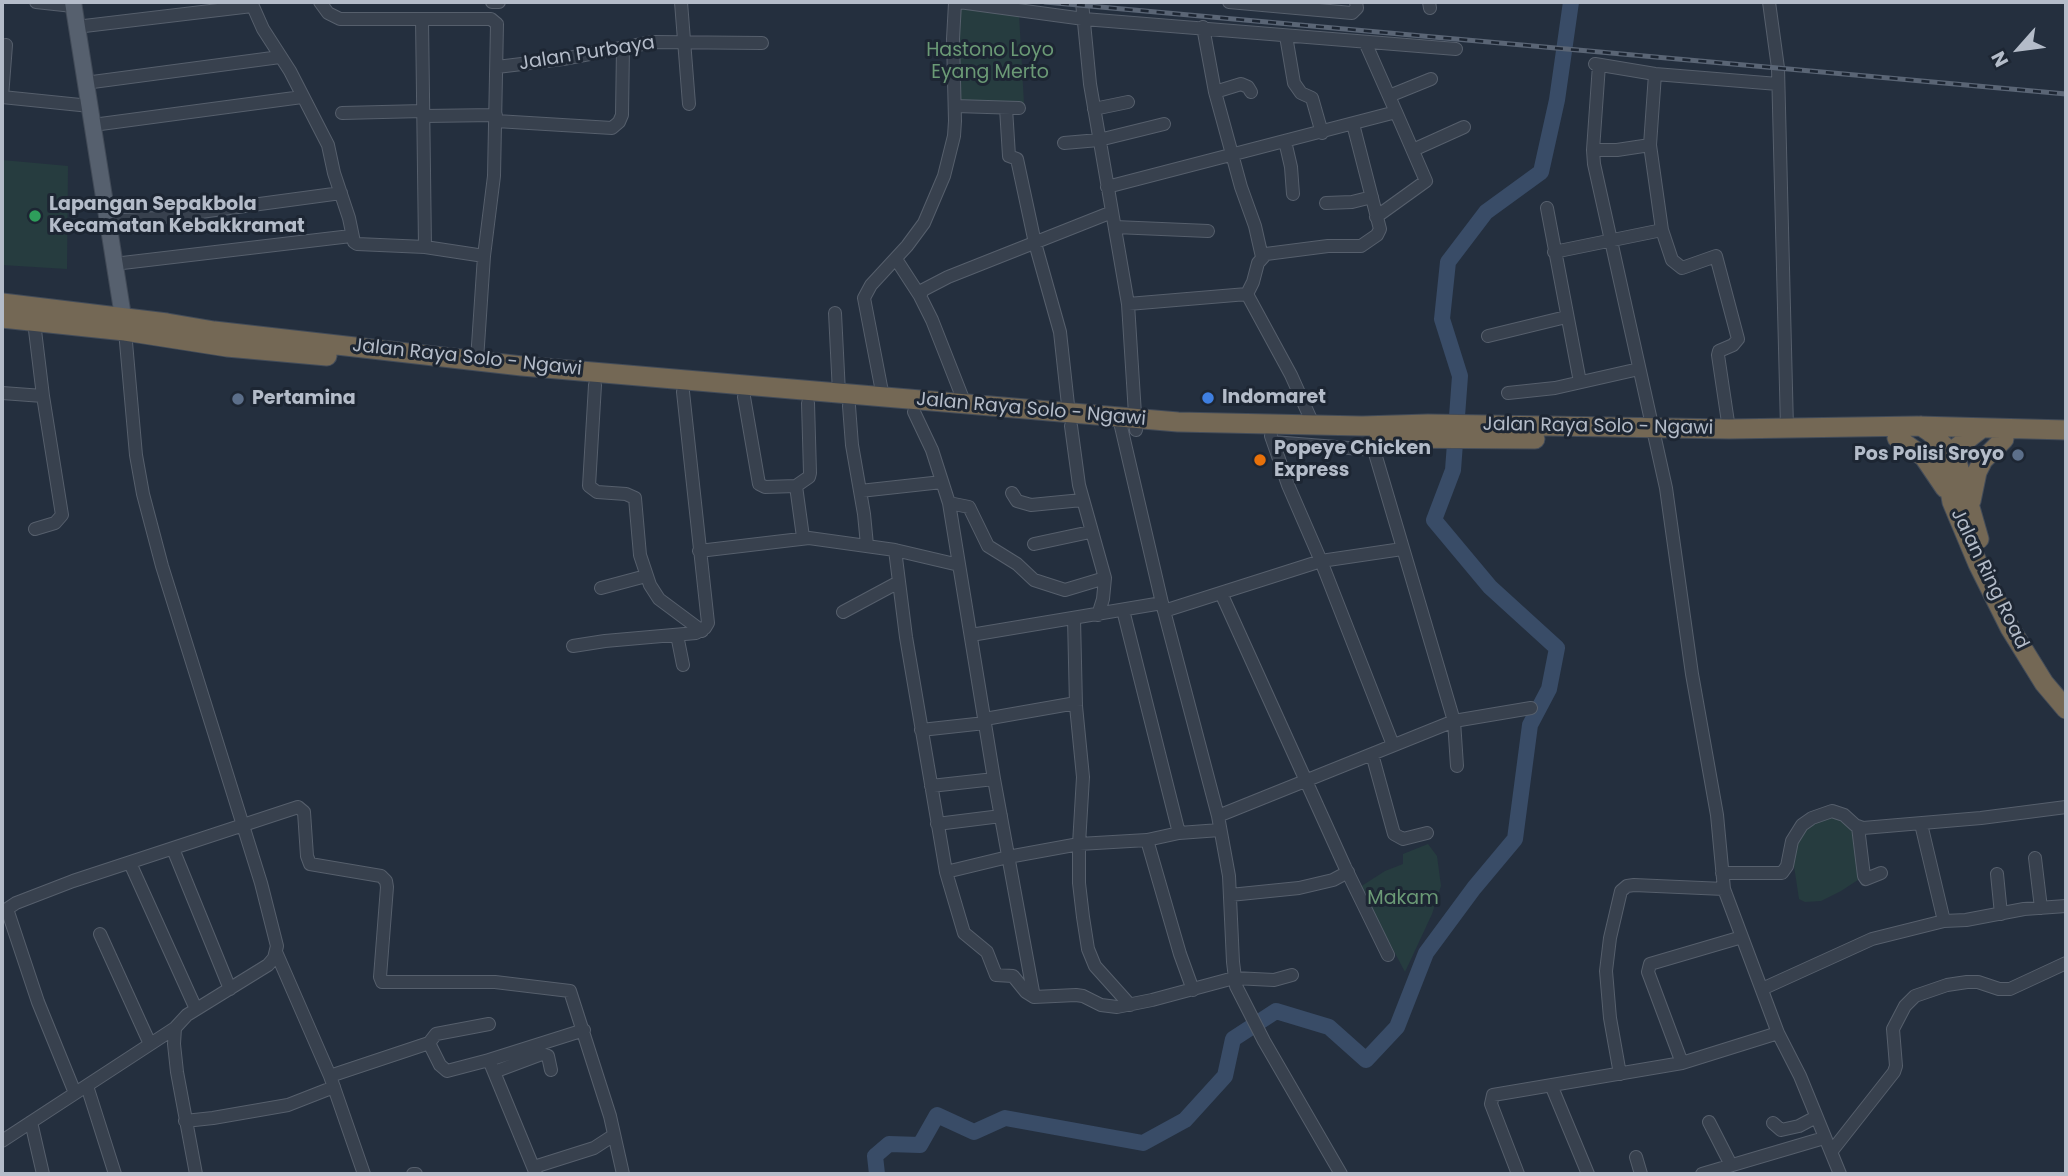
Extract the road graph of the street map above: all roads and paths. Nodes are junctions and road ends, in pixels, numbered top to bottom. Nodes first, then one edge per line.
1 (36, 2) edge
2 (320, 2) edge
3 (492, 2) edge
4 (499, 2) edge
5 (681, 2) edge
6 (1082, 2) edge
7 (1230, 2) edge
8 (1356, 2) edge
9 (1769, 2) edge
10 (73, 4) edge
11 (251, 4) edge
12 (422, 19) junction
13 (1084, 19) junction
14 (76, 27) junction
15 (1203, 27) junction
16 (1286, 36) junction
17 (1365, 42) junction
18 (683, 43) junction
19 (762, 43) dead end
20 (6, 45) dead end
21 (623, 47) junction
22 (1456, 49) dead end
23 (280, 57) junction
24 (497, 67) junction
25 (1655, 74) junction
26 (1431, 79) dead end
27 (85, 83) junction
28 (1778, 84) junction
29 (1215, 92) junction
30 (1251, 92) dead end
31 (1389, 96) junction
32 (2, 97) edge
33 (302, 97) junction
34 (1128, 102) dead end
35 (689, 104) dead end
36 (90, 106) junction
37 (956, 106) junction
38 (1094, 108) junction
39 (1396, 112) junction
40 (342, 113) dead end
41 (423, 114) junction
42 (496, 118) junction
43 (1164, 124) dead end
44 (1353, 124) junction
45 (93, 125) junction
46 (1464, 127) dead end
47 (1322, 132) junction
48 (1099, 140) junction
49 (1285, 141) junction
50 (1064, 143) dead end
51 (1650, 145) junction
52 (1413, 150) junction
53 (1593, 150) junction
54 (1232, 154) junction
55 (1107, 187) junction
56 (341, 193) junction
57 (1293, 194) dead end
58 (1371, 197) junction
59 (1326, 204) dead end
60 (1547, 208) dead end
61 (1112, 212) junction
62 (1376, 217) junction
63 (108, 221) junction
64 (1115, 227) junction
65 (1662, 230) junction
66 (1208, 231) dead end
67 (351, 236) junction
68 (1612, 241) junction
69 (1035, 243) junction
70 (425, 247) junction
71 (1553, 252) junction
72 (484, 256) junction
73 (1262, 257) junction
74 (896, 259) junction
75 (114, 264) junction
76 (1247, 293) junction
77 (920, 296) junction
78 (2, 303) edge
79 (1128, 304) junction
80 (835, 313) dead end
81 (1566, 317) junction
82 (2, 318) edge
83 (34, 322) junction
84 (124, 324) junction
85 (1488, 337) dead end
86 (477, 360) junction
87 (1639, 369) junction
88 (1580, 382) junction
89 (595, 385) junction
90 (683, 392) junction
91 (2, 393) edge
92 (1508, 394) dead end
93 (43, 396) junction
94 (744, 397) junction
95 (883, 397) junction
96 (844, 399) junction
97 (808, 403) junction
98 (965, 404) junction
99 (914, 412) junction
100 (1070, 420) junction
101 (1128, 424) junction
102 (1313, 424) junction
103 (1787, 428) junction
104 (1729, 429) junction
105 (2066, 430) edge
106 (1436, 432) junction
107 (1928, 432) junction
108 (1975, 433) junction
109 (1653, 435) junction
110 (1272, 439) junction
111 (1897, 439) junction
112 (2004, 439) junction
113 (2066, 441) edge
114 (1951, 452) junction
115 (942, 482) junction
116 (796, 486) junction
117 (860, 491) junction
118 (1012, 493) dead end
119 (1082, 500) junction
120 (949, 503) junction
121 (1961, 505) junction
122 (35, 529) dead end
123 (1090, 532) junction
124 (803, 537) junction
125 (1034, 544) dead end
126 (867, 545) junction
127 (1402, 549) junction
128 (895, 550) junction
129 (699, 551) junction
130 (1321, 561) junction
131 (959, 565) junction
132 (646, 576) junction
133 (1105, 578) junction
134 (897, 583) junction
135 (601, 588) dead end
136 (1221, 593) junction
137 (1163, 607) junction
138 (1122, 610) junction
139 (843, 612) dead end
140 (1098, 615) junction
141 (1074, 618) junction
142 (702, 631) junction
143 (677, 635) junction
144 (971, 635) junction
145 (573, 646) dead end
146 (683, 665) dead end
147 (2066, 690) edge
148 (1076, 704) junction
149 (1531, 708) dead end
150 (2066, 709) edge
151 (985, 721) junction
152 (1454, 721) junction
153 (921, 730) junction
154 (1393, 745) junction
155 (1372, 754) junction
156 (1457, 766) dead end
157 (994, 779) junction
158 (1307, 780) junction
159 (931, 786) junction
160 (2066, 807) edge
161 (1001, 816) junction
162 (1218, 816) junction
163 (937, 824) junction
164 (1920, 824) junction
165 (241, 825) junction
166 (1858, 827) junction
167 (1220, 830) junction
168 (1427, 833) dead end
169 (1179, 834) junction
170 (1147, 840) junction
171 (1079, 844) junction
172 (173, 849) junction
173 (1008, 857) junction
174 (2035, 858) dead end
175 (130, 863) junction
176 (946, 872) junction
177 (1348, 873) junction
178 (1722, 873) junction
179 (1881, 873) dead end
180 (1997, 874) dead end
181 (1724, 889) junction
182 (1230, 895) junction
183 (2066, 906) edge
184 (2042, 908) junction
185 (2001, 914) junction
186 (1944, 921) junction
187 (100, 934) dead end
188 (1742, 937) junction
189 (276, 952) junction
190 (1388, 955) dead end
191 (2066, 962) edge
192 (1292, 975) dead end
193 (1234, 978) junction
194 (230, 989) junction
195 (1762, 989) junction
196 (1193, 990) junction
197 (1034, 997) junction
198 (1130, 1005) junction
199 (196, 1009) junction
200 (489, 1024) dead end
201 (175, 1028) junction
202 (584, 1030) junction
203 (1778, 1033) junction
204 (429, 1043) junction
205 (150, 1044) junction
206 (1682, 1063) junction
207 (492, 1066) junction
208 (551, 1070) dead end
209 (1620, 1074) junction
210 (332, 1082) junction
211 (1551, 1085) junction
212 (87, 1086) junction
213 (75, 1093) junction
214 (1816, 1117) junction
215 (185, 1121) junction
216 (31, 1122) junction
217 (1709, 1122) dead end
218 (1773, 1123) dead end
219 (614, 1135) junction
220 (1824, 1138) junction
221 (2, 1141) edge
222 (1831, 1152) junction
223 (1636, 1157) dead end
224 (1734, 1168) edge
225 (535, 1171) edge
226 (43, 1174) edge
227 (116, 1174) edge
228 (196, 1174) edge
229 (364, 1174) edge
230 (623, 1174) edge
231 (1341, 1174) edge
232 (1518, 1174) edge
233 (1588, 1174) edge
234 (1641, 1174) edge
235 (1702, 1174) edge
236 (1840, 1174) edge

1 - 10 street
2 - 12 street
3 - 4 street
5 - 18 street
6 - 13 street
7 - 8 street
9 - 28 street
10 - 14 main road
11 - 14 street
11 - 23 street
12 - 24 street
12 - 41 street
13 - 15 street
13 - 37 street
13 - 38 street
14 - 27 main road
15 - 16 street
15 - 29 street
16 - 17 street
16 - 47 street
17 - 22 street
17 - 31 street
18 - 19 street, Jalan Purbaya
18 - 21 street, Jalan Purbaya
18 - 35 street
20 - 32 street
21 - 24 street, Jalan Purbaya
21 - 42 street
23 - 27 street
23 - 33 street
24 - 42 street
25 - 28 street
25 - 51 street
25 - 53 street
26 - 31 street
27 - 36 main road
28 - 103 street
29 - 30 street
29 - 54 street
31 - 39 street
32 - 36 street
33 - 45 street
33 - 56 street
34 - 38 street
36 - 45 main road
37 - 69 street
37 - 74 street
38 - 48 street
39 - 44 street
39 - 52 street
40 - 41 street
41 - 42 street
41 - 70 street
42 - 72 street
43 - 48 street
44 - 47 street
44 - 58 street
45 - 63 main road
46 - 52 street
47 - 49 street
48 - 50 street
48 - 55 street
49 - 54 street
49 - 57 street
51 - 53 street
51 - 65 street
52 - 62 street
53 - 68 street
54 - 55 street
54 - 73 street
55 - 61 street
56 - 63 street
56 - 67 street
58 - 59 street
58 - 62 street
60 - 71 street
61 - 64 street
61 - 69 street
62 - 73 street
63 - 75 main road
64 - 66 street
64 - 79 street
65 - 68 street
65 - 104 street
67 - 70 street
67 - 75 street
68 - 71 street
68 - 87 street
69 - 77 street
69 - 100 street
70 - 72 street
71 - 81 street
72 - 86 street
73 - 76 street
74 - 77 street
74 - 95 street
75 - 84 main road
76 - 79 street
76 - 102 street
77 - 98 street
78 - 84 highway, Jalan Raya Solo - Ngawi
79 - 101 street
80 - 96 street
81 - 85 street
81 - 88 street
82 - 83 highway, Jalan Raya Solo - Ngawi
83 - 84 highway, Jalan Raya Solo - Ngawi
83 - 93 street
84 - 86 highway, Jalan Raya Solo - Ngawi
84 - 89 highway, Jalan Raya Solo - Ngawi
84 - 165 street
86 - 96 highway, Jalan Raya Solo - Ngawi
87 - 88 street
87 - 109 street
88 - 92 street
89 - 90 highway, Jalan Raya Solo - Ngawi
89 - 132 street
90 - 94 highway, Jalan Raya Solo - Ngawi
90 - 129 street
91 - 93 street
93 - 122 street
94 - 97 highway, Jalan Raya Solo - Ngawi
94 - 116 street
95 - 96 highway, Jalan Raya Solo - Ngawi
95 - 98 highway, Jalan Raya Solo - Ngawi
96 - 97 highway, Jalan Raya Solo - Ngawi
96 - 99 highway, Jalan Raya Solo - Ngawi
96 - 117 street
97 - 116 street
98 - 100 highway, Jalan Raya Solo - Ngawi
99 - 100 highway, Jalan Raya Solo - Ngawi
99 - 115 street
100 - 101 highway, Jalan Raya Solo - Ngawi
100 - 119 street
101 - 102 highway, Jalan Raya Solo - Ngawi
101 - 110 highway, Jalan Raya Solo - Ngawi
101 - 137 street
102 - 106 highway, Jalan Raya Solo - Ngawi
103 - 104 highway, Jalan Raya Solo - Ngawi
103 - 107 highway, Jalan Raya Solo - Ngawi
104 - 109 highway, Jalan Raya Solo - Ngawi
105 - 108 highway, Jalan Raya Solo - Ngawi
106 - 109 highway, Jalan Raya Solo - Ngawi
106 - 110 highway, Jalan Raya Solo - Ngawi
107 - 108 highway, Jalan Raya Solo - Ngawi
107 - 111 highway, Jalan Raya Solo - Ngawi
107 - 114 highway
108 - 112 highway, Jalan Raya Solo - Ngawi
108 - 114 highway
109 - 111 highway, Jalan Raya Solo - Ngawi
109 - 178 street
110 - 127 street
110 - 130 street
111 - 121 highway
112 - 113 highway, Jalan Raya Solo - Ngawi
112 - 121 highway
114 - 121 highway, Jalan Ring Road
115 - 117 street
115 - 120 street
116 - 124 street
117 - 126 street
118 - 119 street
119 - 123 street
120 - 131 street
120 - 133 street
121 - 147 highway, Jalan Ring Road
121 - 150 highway, Jalan Ring Road
123 - 125 street
123 - 133 street
124 - 126 street
124 - 129 street
126 - 128 street
127 - 130 street
127 - 152 street
128 - 131 street
128 - 134 street
129 - 142 street
130 - 136 street
130 - 154 street
131 - 144 street
132 - 135 street
132 - 142 street
133 - 140 street
134 - 139 street
134 - 153 street
136 - 137 street
136 - 158 street
137 - 138 street
137 - 162 street
138 - 140 street
138 - 169 street
140 - 141 street
141 - 144 street
141 - 148 street
142 - 143 street
143 - 145 street
143 - 146 street
144 - 151 street
148 - 151 street
148 - 171 street
149 - 152 street
151 - 153 street
151 - 157 street
152 - 154 street
152 - 156 street
153 - 159 street
154 - 155 street
155 - 158 street
155 - 168 street
157 - 159 street
157 - 161 street
158 - 162 street
158 - 177 street
159 - 163 street
160 - 164 street
161 - 163 street
161 - 173 street
162 - 167 street
163 - 176 street
164 - 166 street
164 - 186 street
165 - 172 street
165 - 189 street
165 - 202 street
166 - 178 street
166 - 179 street
167 - 169 street
167 - 182 street
169 - 170 street
170 - 171 street
170 - 196 street
171 - 173 street
171 - 198 street
172 - 175 street
172 - 194 street
173 - 176 street
173 - 197 street
174 - 184 street
175 - 199 street
175 - 213 street
176 - 197 street
177 - 182 street
177 - 190 street
178 - 181 street
180 - 185 street
181 - 188 street
181 - 209 street
182 - 193 street
183 - 184 street
184 - 185 street
185 - 186 street
186 - 195 street
187 - 205 street
188 - 195 street
188 - 206 street
189 - 194 street
189 - 210 street
191 - 222 street
192 - 193 street
193 - 196 street
193 - 231 street
194 - 199 street
195 - 203 street
196 - 198 street
197 - 198 street
199 - 201 street
200 - 204 street
201 - 205 street
201 - 215 street
202 - 207 street
202 - 219 street
203 - 206 street
203 - 214 street
204 - 207 street
204 - 210 street
205 - 212 street
206 - 209 street
207 - 208 street
207 - 225 street
209 - 211 street
210 - 215 street
210 - 229 street
211 - 232 street
211 - 233 street
212 - 213 street
212 - 227 street
213 - 216 street
214 - 218 street
214 - 220 street
215 - 228 street
216 - 221 street
216 - 226 street
217 - 224 street
219 - 225 street
219 - 230 street
220 - 222 street
220 - 224 street
222 - 236 street
223 - 234 street
224 - 235 street

